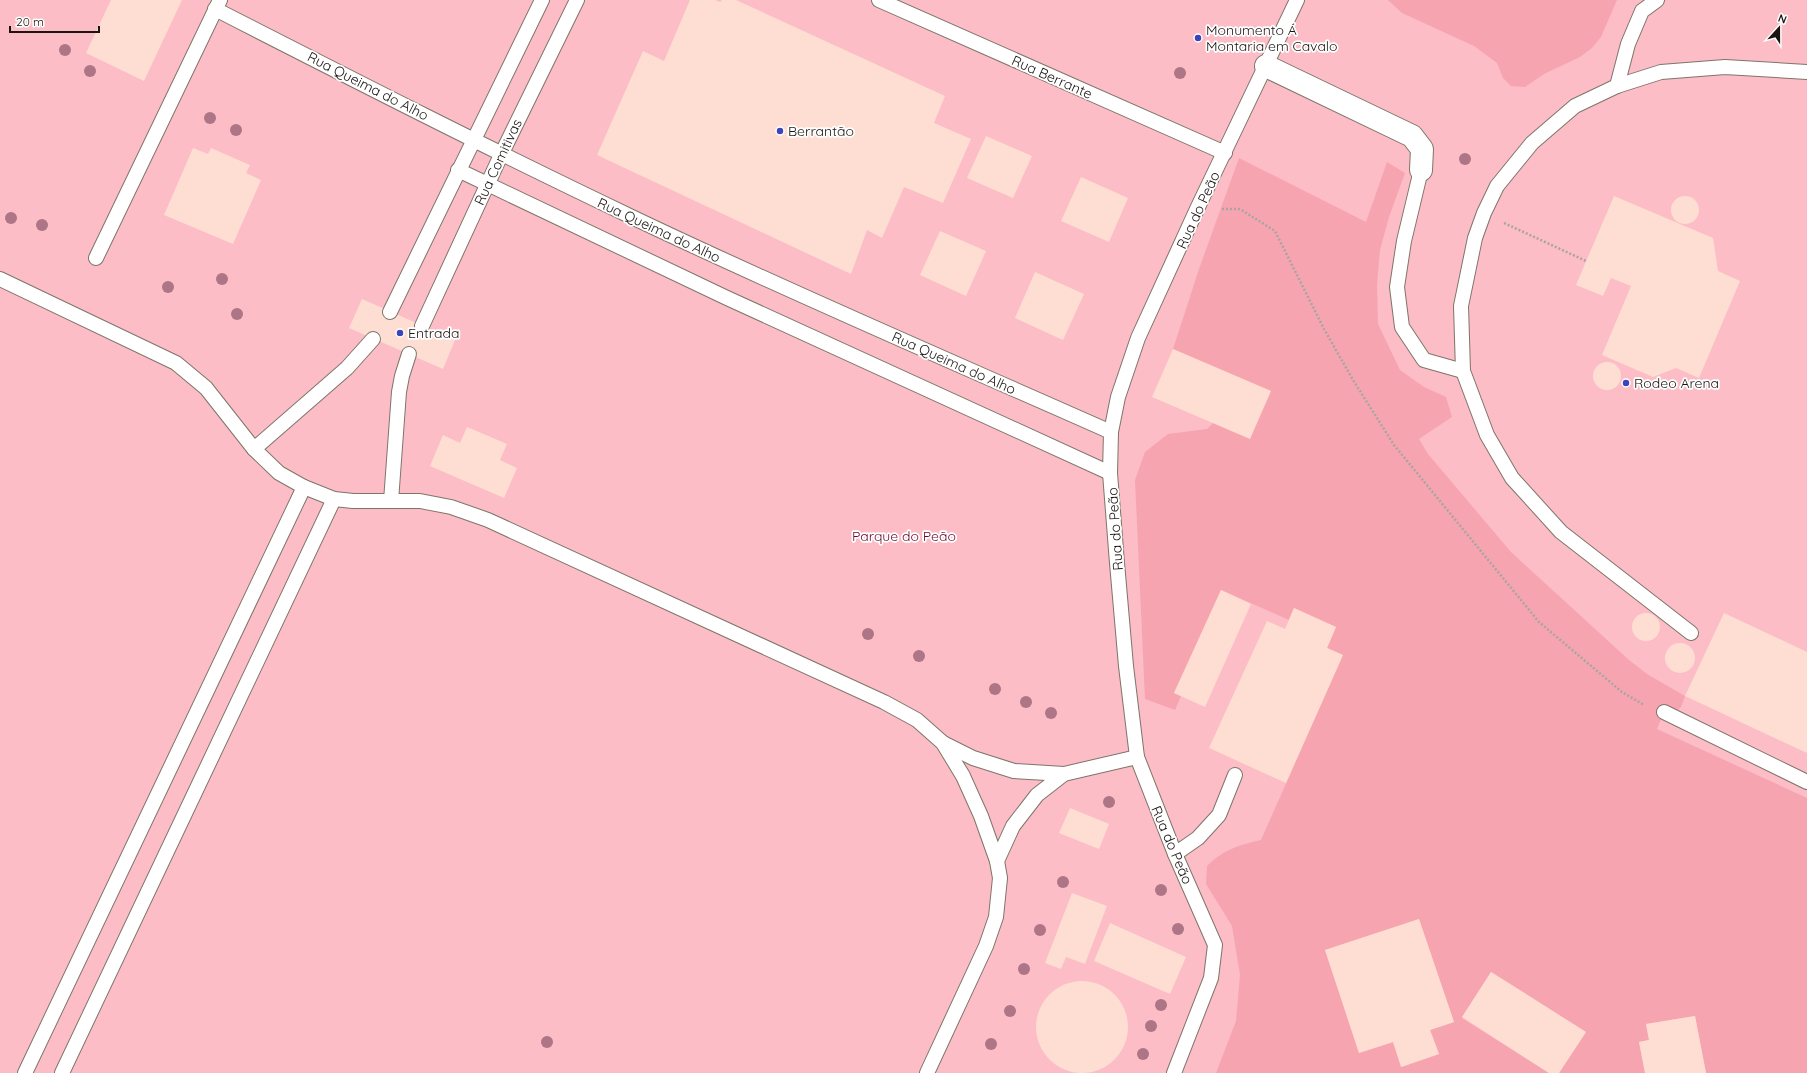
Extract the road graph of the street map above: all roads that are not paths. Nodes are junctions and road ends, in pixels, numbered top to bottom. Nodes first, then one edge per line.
1 (542, 0) edge
2 (577, 0) edge
3 (879, 0) edge
4 (1298, 0) edge
5 (1657, 0) edge
6 (217, 5) edge
7 (1266, 66) junction
8 (1807, 72) edge
9 (1617, 86) junction
10 (474, 140) junction
11 (1225, 153) junction
12 (501, 155) junction
13 (458, 170) junction
14 (1421, 170) joint
15 (487, 185) junction
16 (96, 258) dead end
17 (0, 279) edge
18 (390, 312) dead end
19 (422, 326) dead end
20 (373, 339) dead end
21 (409, 354) dead end
22 (1463, 371) junction
23 (1111, 432) junction
24 (254, 449) junction
25 (1110, 473) junction
26 (304, 487) junction
27 (334, 498) junction
28 (391, 501) junction
29 (1691, 634) dead end
30 (1664, 712) road end
31 (943, 743) junction
32 (1137, 757) junction
33 (1064, 774) junction
34 (1235, 775) dead end
35 (1807, 782) edge
36 (1175, 854) junction
37 (997, 861) junction
38 (25, 1073) edge
39 (62, 1073) edge
40 (927, 1073) edge
41 (1174, 1073) edge

1 - 10 lane
2 - 12 lane, Rua Comitivas
3 - 11 lane, Rua Berrante
4 - 7 lane, Rua do Peão
5 - 9 lane
6 - 10 lane, Rua Queima do Alho
6 - 16 lane
7 - 11 lane, Rua do Peão
7 - 14 street
8 - 9 lane
9 - 22 lane
10 - 12 lane, Rua Queima do Alho
10 - 13 lane
11 - 23 lane, Rua do Peão
12 - 15 lane, Rua Comitivas
12 - 23 lane, Rua Queima do Alho
13 - 15 lane
13 - 18 lane
14 - 22 lane
15 - 19 lane, Rua Comitivas
15 - 25 lane
17 - 24 lane
20 - 24 lane
21 - 28 lane
22 - 29 lane
23 - 25 lane, Rua do Peão
24 - 26 lane
25 - 32 lane, Rua do Peão
26 - 27 lane
26 - 38 lane
27 - 28 lane
27 - 39 lane
28 - 31 lane
30 - 35 lane
31 - 33 lane
31 - 37 lane
32 - 33 lane
32 - 36 lane, Rua do Peão
33 - 37 lane
34 - 36 lane
36 - 41 lane, Rua do Peão
37 - 40 lane

